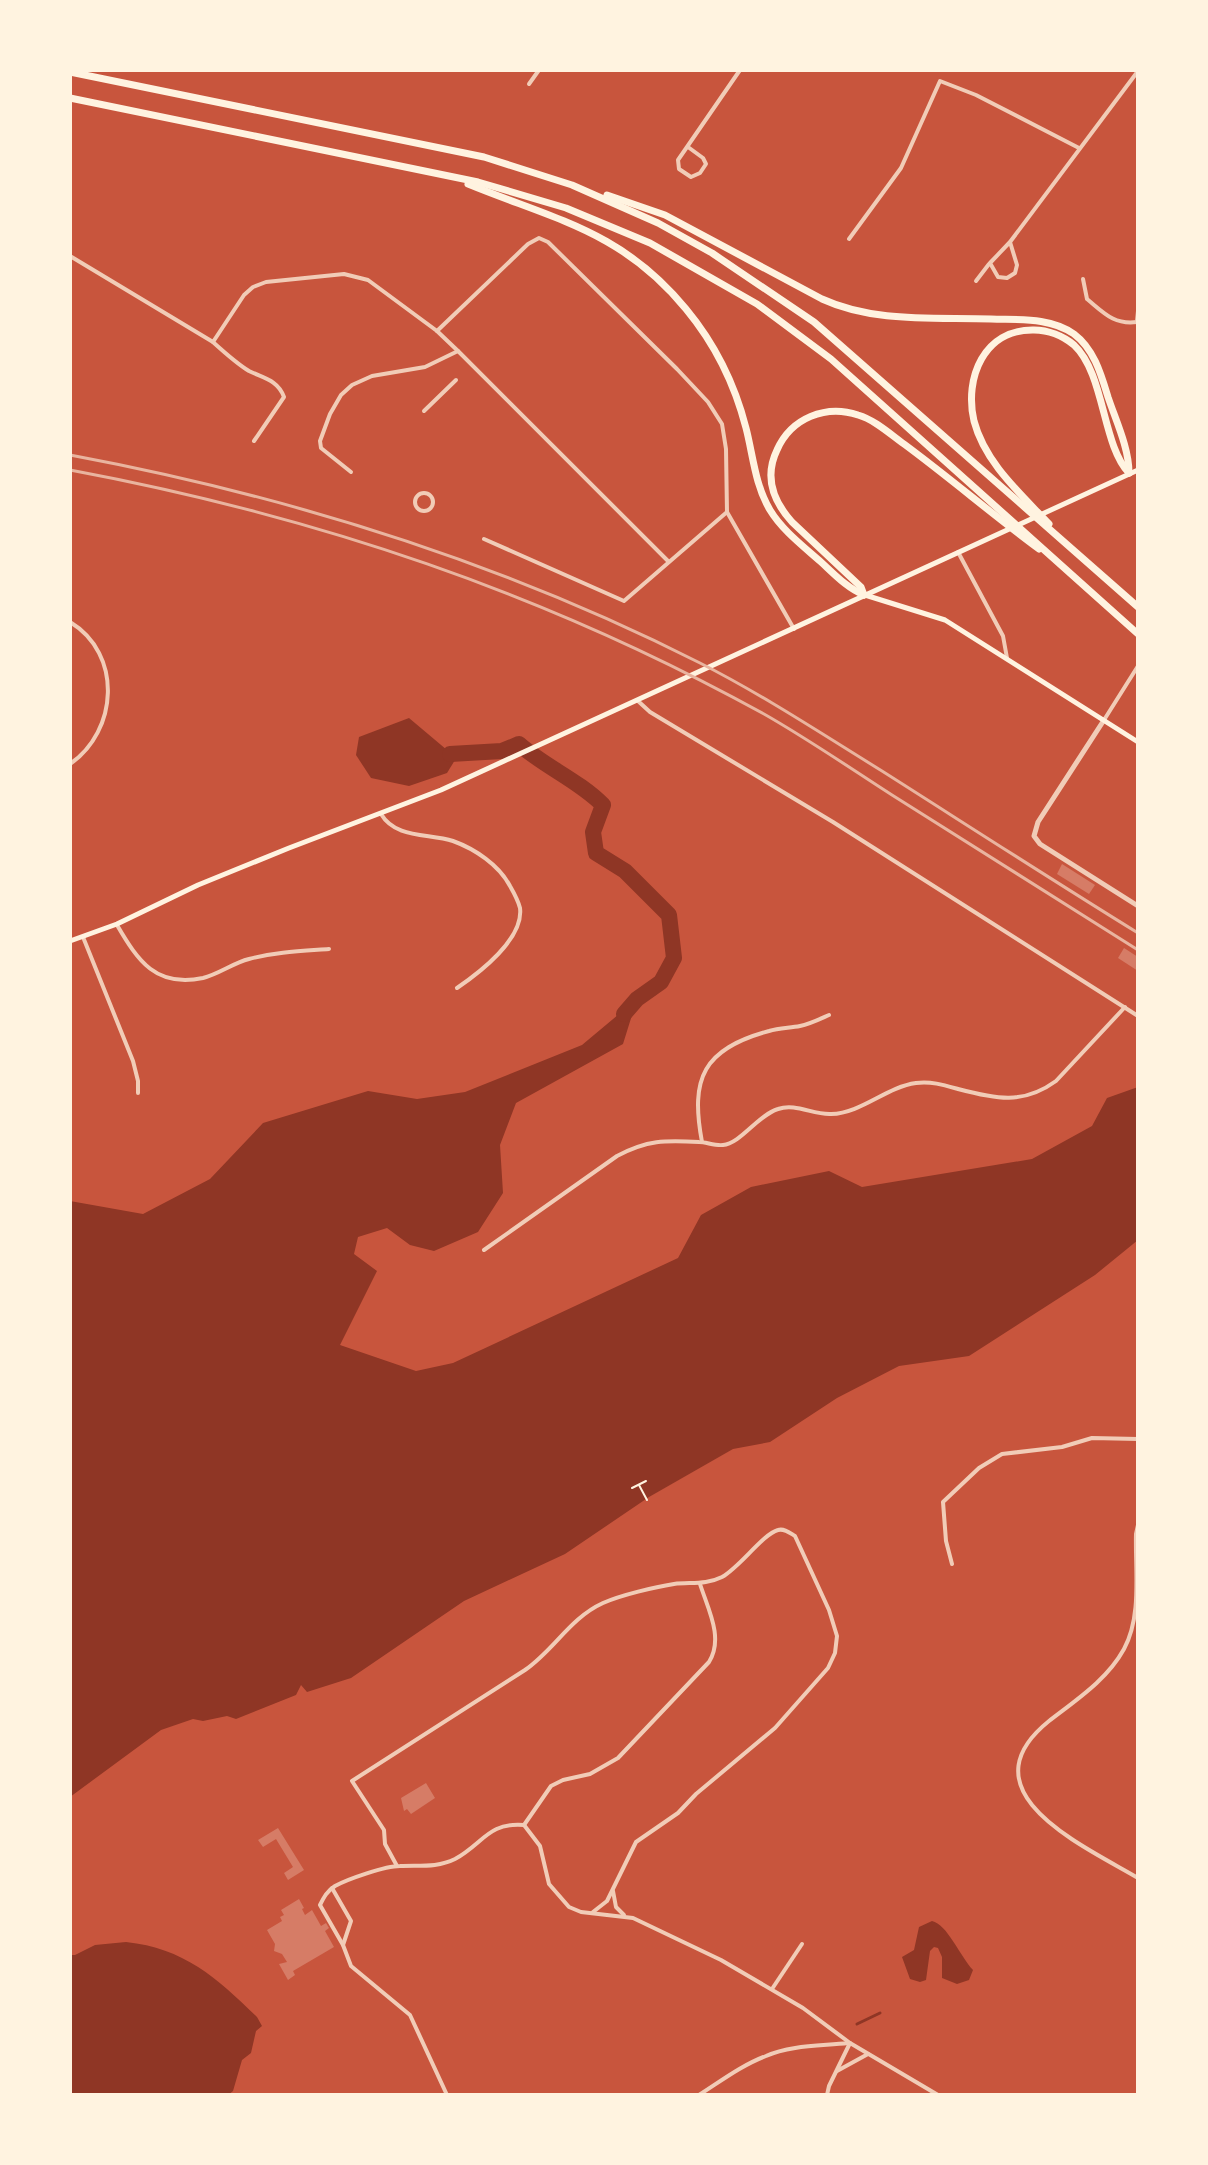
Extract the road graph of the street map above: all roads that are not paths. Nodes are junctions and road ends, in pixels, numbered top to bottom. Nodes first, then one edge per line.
1 (539, 70) edge
2 (740, 70) edge
3 (1138, 71) edge
4 (70, 72) edge
5 (1132, 79) junction
6 (529, 84) dead end
7 (1138, 86) edge
8 (70, 98) edge
9 (688, 147) junction
10 (1079, 148) junction
11 (448, 175) junction
12 (572, 185) junction
13 (849, 239) dead end
14 (1010, 242) junction
15 (70, 256) edge
16 (990, 263) junction
17 (1083, 279) dead end
18 (976, 281) dead end
19 (1138, 311) edge
20 (1138, 323) edge
21 (437, 331) junction
22 (213, 342) junction
23 (458, 351) junction
24 (456, 380) dead end
25 (424, 411) dead end
26 (254, 441) dead end
27 (1138, 470) edge
28 (351, 472) dead end
29 (1129, 473) junction
30 (414, 502) joint
31 (1028, 507) junction
32 (727, 512) junction
33 (1004, 518) junction
34 (484, 539) dead end
35 (958, 552) junction
36 (668, 561) junction
37 (864, 595) junction
38 (1138, 607) edge
39 (70, 622) edge
40 (794, 629) junction
41 (1138, 634) edge
42 (1006, 658) junction
43 (1138, 666) edge
44 (638, 701) junction
45 (1104, 720) junction
46 (1138, 742) edge
47 (70, 764) edge
48 (381, 814) junction
49 (1138, 906) edge
50 (117, 924) junction
51 (83, 937) junction
52 (70, 941) edge
53 (329, 949) dead end
54 (457, 988) dead end
55 (1125, 1007) junction
56 (829, 1015) dead end
57 (1138, 1016) edge
58 (138, 1093) dead end
59 (702, 1142) junction
60 (484, 1250) dead end
61 (1138, 1439) edge
62 (1138, 1525) edge
63 (1137, 1547) edge
64 (952, 1564) dead end
65 (700, 1584) junction
66 (524, 1825) junction
67 (397, 1866) junction
68 (1138, 1878) edge
69 (332, 1888) junction
70 (613, 1889) junction
71 (593, 1912) junction
72 (625, 1916) junction
73 (802, 1944) dead end
74 (343, 1945) junction
75 (772, 1989) junction
76 (850, 2043) junction
77 (868, 2054) junction
78 (835, 2072) junction
79 (447, 2095) edge
80 (699, 2095) edge
81 (827, 2095) edge
82 (938, 2095) edge

1 - 6 street
2 - 9 street
3 - 5 street
4 - 12 highway
5 - 7 street
5 - 10 street
8 - 11 highway
9 - 9 street
10 - 13 street
10 - 14 street
11 - 33 highway
11 - 37 highway
12 - 29 highway
12 - 31 highway
14 - 16 street
14 - 16 street
15 - 22 street
16 - 18 street
17 - 20 street
19 - 20 street
21 - 22 street
21 - 23 street
21 - 32 street
22 - 26 street
23 - 28 street
23 - 36 street
24 - 25 street
27 - 29 main road
29 - 31 highway
29 - 35 main road
30 - 30 street
31 - 38 highway
32 - 36 street
32 - 40 street
33 - 37 highway
33 - 41 highway
34 - 36 street
35 - 37 main road
35 - 42 street
37 - 40 main road
37 - 42 main road
39 - 47 street
40 - 44 main road
42 - 45 main road
43 - 45 street
44 - 48 main road
44 - 55 street
45 - 46 main road
45 - 49 street
48 - 50 main road
48 - 54 street
50 - 51 main road
50 - 53 street
51 - 52 main road
51 - 58 street
55 - 57 street
55 - 59 street
56 - 59 street
59 - 60 street
61 - 64 street
62 - 63 street
63 - 68 street
65 - 66 street
65 - 67 street
65 - 70 street
66 - 67 street
66 - 71 street
67 - 69 street
69 - 74 street
69 - 74 street
70 - 71 street
70 - 72 street
71 - 72 street
72 - 75 street
73 - 75 street
74 - 79 street
75 - 76 street
76 - 77 street
76 - 78 street
76 - 80 street
77 - 78 street
77 - 82 street
78 - 81 street

